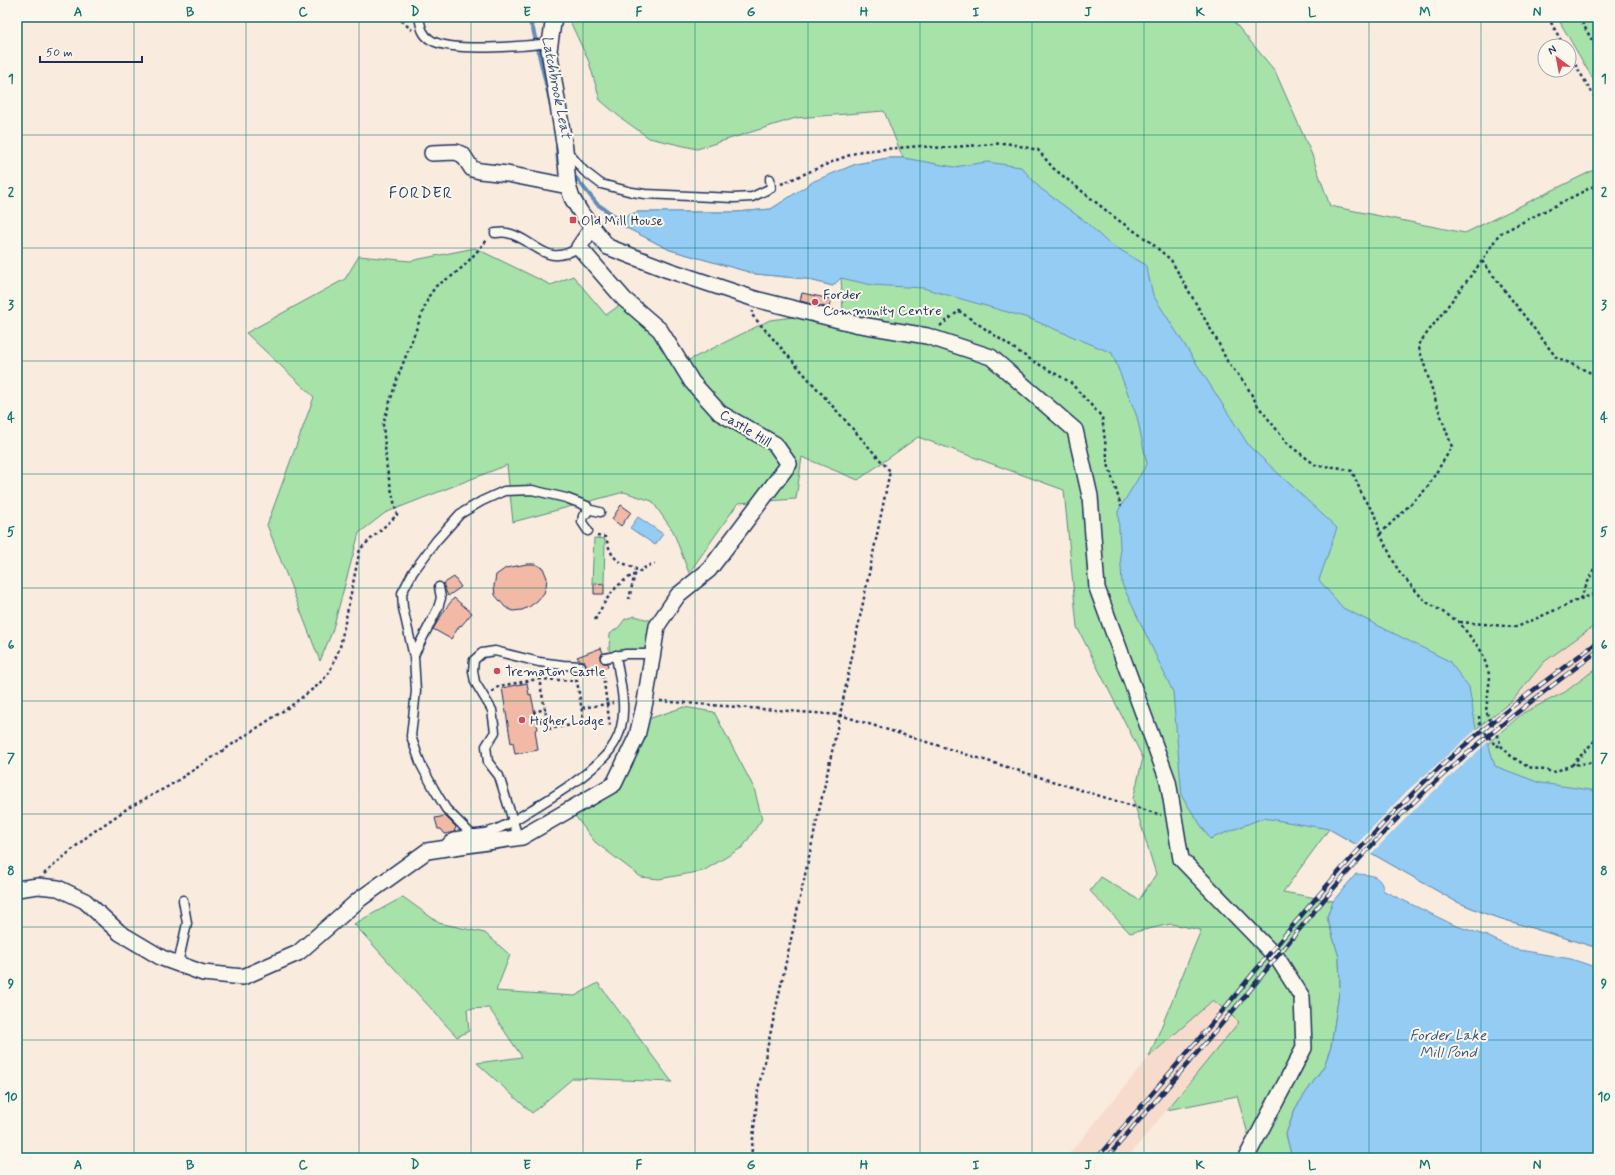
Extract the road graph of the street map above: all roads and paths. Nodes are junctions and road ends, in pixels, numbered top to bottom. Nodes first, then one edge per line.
1 (419, 17) edge
2 (554, 17) edge
3 (1548, 17) edge
4 (1579, 17) edge
5 (1560, 38) edge
6 (541, 44) junction
7 (1598, 51) edge
8 (1577, 68) edge
9 (1598, 103) edge
10 (565, 149) junction
11 (432, 153) dead end
12 (770, 179) dead end
13 (1598, 184) edge
14 (568, 186) junction
15 (771, 188) junction
16 (592, 228) junction
17 (495, 233) joint
18 (579, 248) junction
19 (1482, 261) junction
20 (755, 299) junction
21 (959, 310) dead end
22 (927, 336) junction
23 (1598, 376) edge
24 (587, 509) junction
25 (600, 512) dead end
26 (588, 531) joint
27 (1380, 534) junction
28 (1598, 560) edge
29 (655, 564) dead end
30 (635, 575) junction
31 (439, 587) dead end
32 (1598, 593) edge
33 (629, 599) dead end
34 (1580, 599) junction
35 (594, 620) dead end
36 (1459, 622) junction
37 (652, 654) junction
38 (414, 655) junction
39 (616, 655) junction
40 (604, 658) dead end
41 (581, 666) dead end
42 (603, 674) dead end
43 (540, 680) junction
44 (486, 699) junction
45 (652, 701) junction
46 (622, 702) junction
47 (606, 704) junction
48 (582, 708) junction
49 (545, 709) junction
50 (534, 712) dead end
51 (840, 715) junction
52 (1479, 716) dead end
53 (1598, 737) edge
54 (1502, 747) junction
55 (1598, 762) edge
56 (1572, 765) junction
57 (1174, 819) junction
58 (513, 821) junction
59 (471, 834) junction
60 (518, 837) junction
61 (442, 849) junction
62 (38, 886) junction
63 (17, 889) edge
64 (183, 900) dead end
65 (178, 964) junction
66 (751, 1158) edge
67 (1246, 1158) edge

1 - 6 lane
2 - 6 street
3 - 5 path
4 - 7 path
6 - 10 street
8 - 9 path
10 - 14 street
10 - 15 lane
11 - 14 street
12 - 15 lane
13 - 19 path
14 - 16 street
15 - 27 path
16 - 18 street
16 - 20 street
17 - 18 lane
17 - 62 path
18 - 37 street, Castle Hill
19 - 23 path
19 - 27 path
20 - 22 street
20 - 51 path
21 - 22 path
22 - 57 street
24 - 25 lane
24 - 26 lane
24 - 38 lane
26 - 30 path
27 - 36 path
28 - 34 path
29 - 30 path
30 - 33 path
30 - 35 path
31 - 38 lane
32 - 34 path
34 - 36 path
36 - 54 path
37 - 39 lane
37 - 45 street, Castle Hill
38 - 59 lane
39 - 40 lane
39 - 46 lane
41 - 44 lane
42 - 47 path
43 - 44 path
43 - 48 path
43 - 49 path
44 - 58 lane
45 - 51 path
45 - 60 street, Castle Hill
46 - 47 path
46 - 58 lane
47 - 48 path
48 - 49 path
49 - 50 path
51 - 57 path
51 - 66 path
52 - 54 path
53 - 56 path
54 - 56 path
55 - 56 path
57 - 67 street
58 - 59 lane
58 - 60 lane
59 - 61 lane
60 - 61 street, Castle Hill
61 - 65 street, Castle Hill
62 - 63 street, Castle Hill
62 - 65 street, Castle Hill
64 - 65 lane

